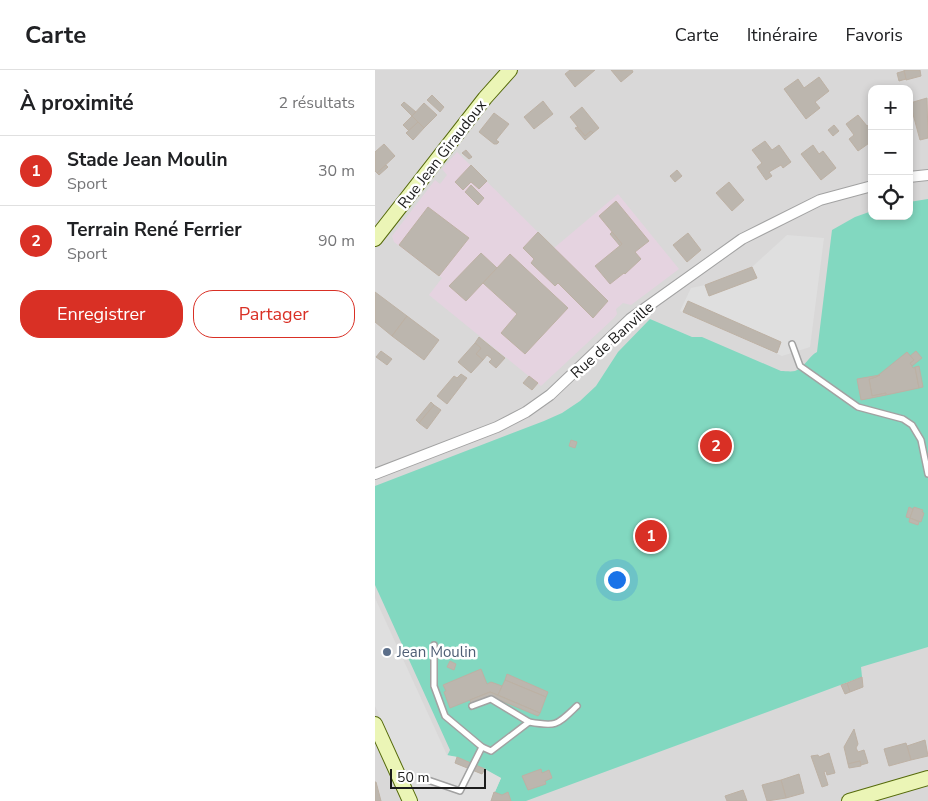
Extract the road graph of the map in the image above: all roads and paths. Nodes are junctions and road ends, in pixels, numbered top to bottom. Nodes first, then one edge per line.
1 (511, 70) edge
2 (928, 175) edge
3 (913, 177) edge
4 (868, 187) edge
5 (375, 239) edge
6 (792, 344) dead end
7 (375, 474) edge
8 (928, 474) edge
9 (434, 645) dead end
10 (472, 706) dead end
11 (577, 706) dead end
12 (529, 722) junction
13 (375, 724) edge
14 (482, 747) junction
15 (425, 778) dead end
16 (928, 778) edge
17 (410, 801) edge
18 (849, 801) edge

1 - 5 main road, Rue Jean Giraudoux
2 - 3 street
4 - 7 street, Rue de Banville
6 - 8 lane
9 - 14 lane
10 - 12 lane
11 - 12 lane
12 - 14 lane
13 - 17 main road
14 - 15 lane
16 - 18 main road

